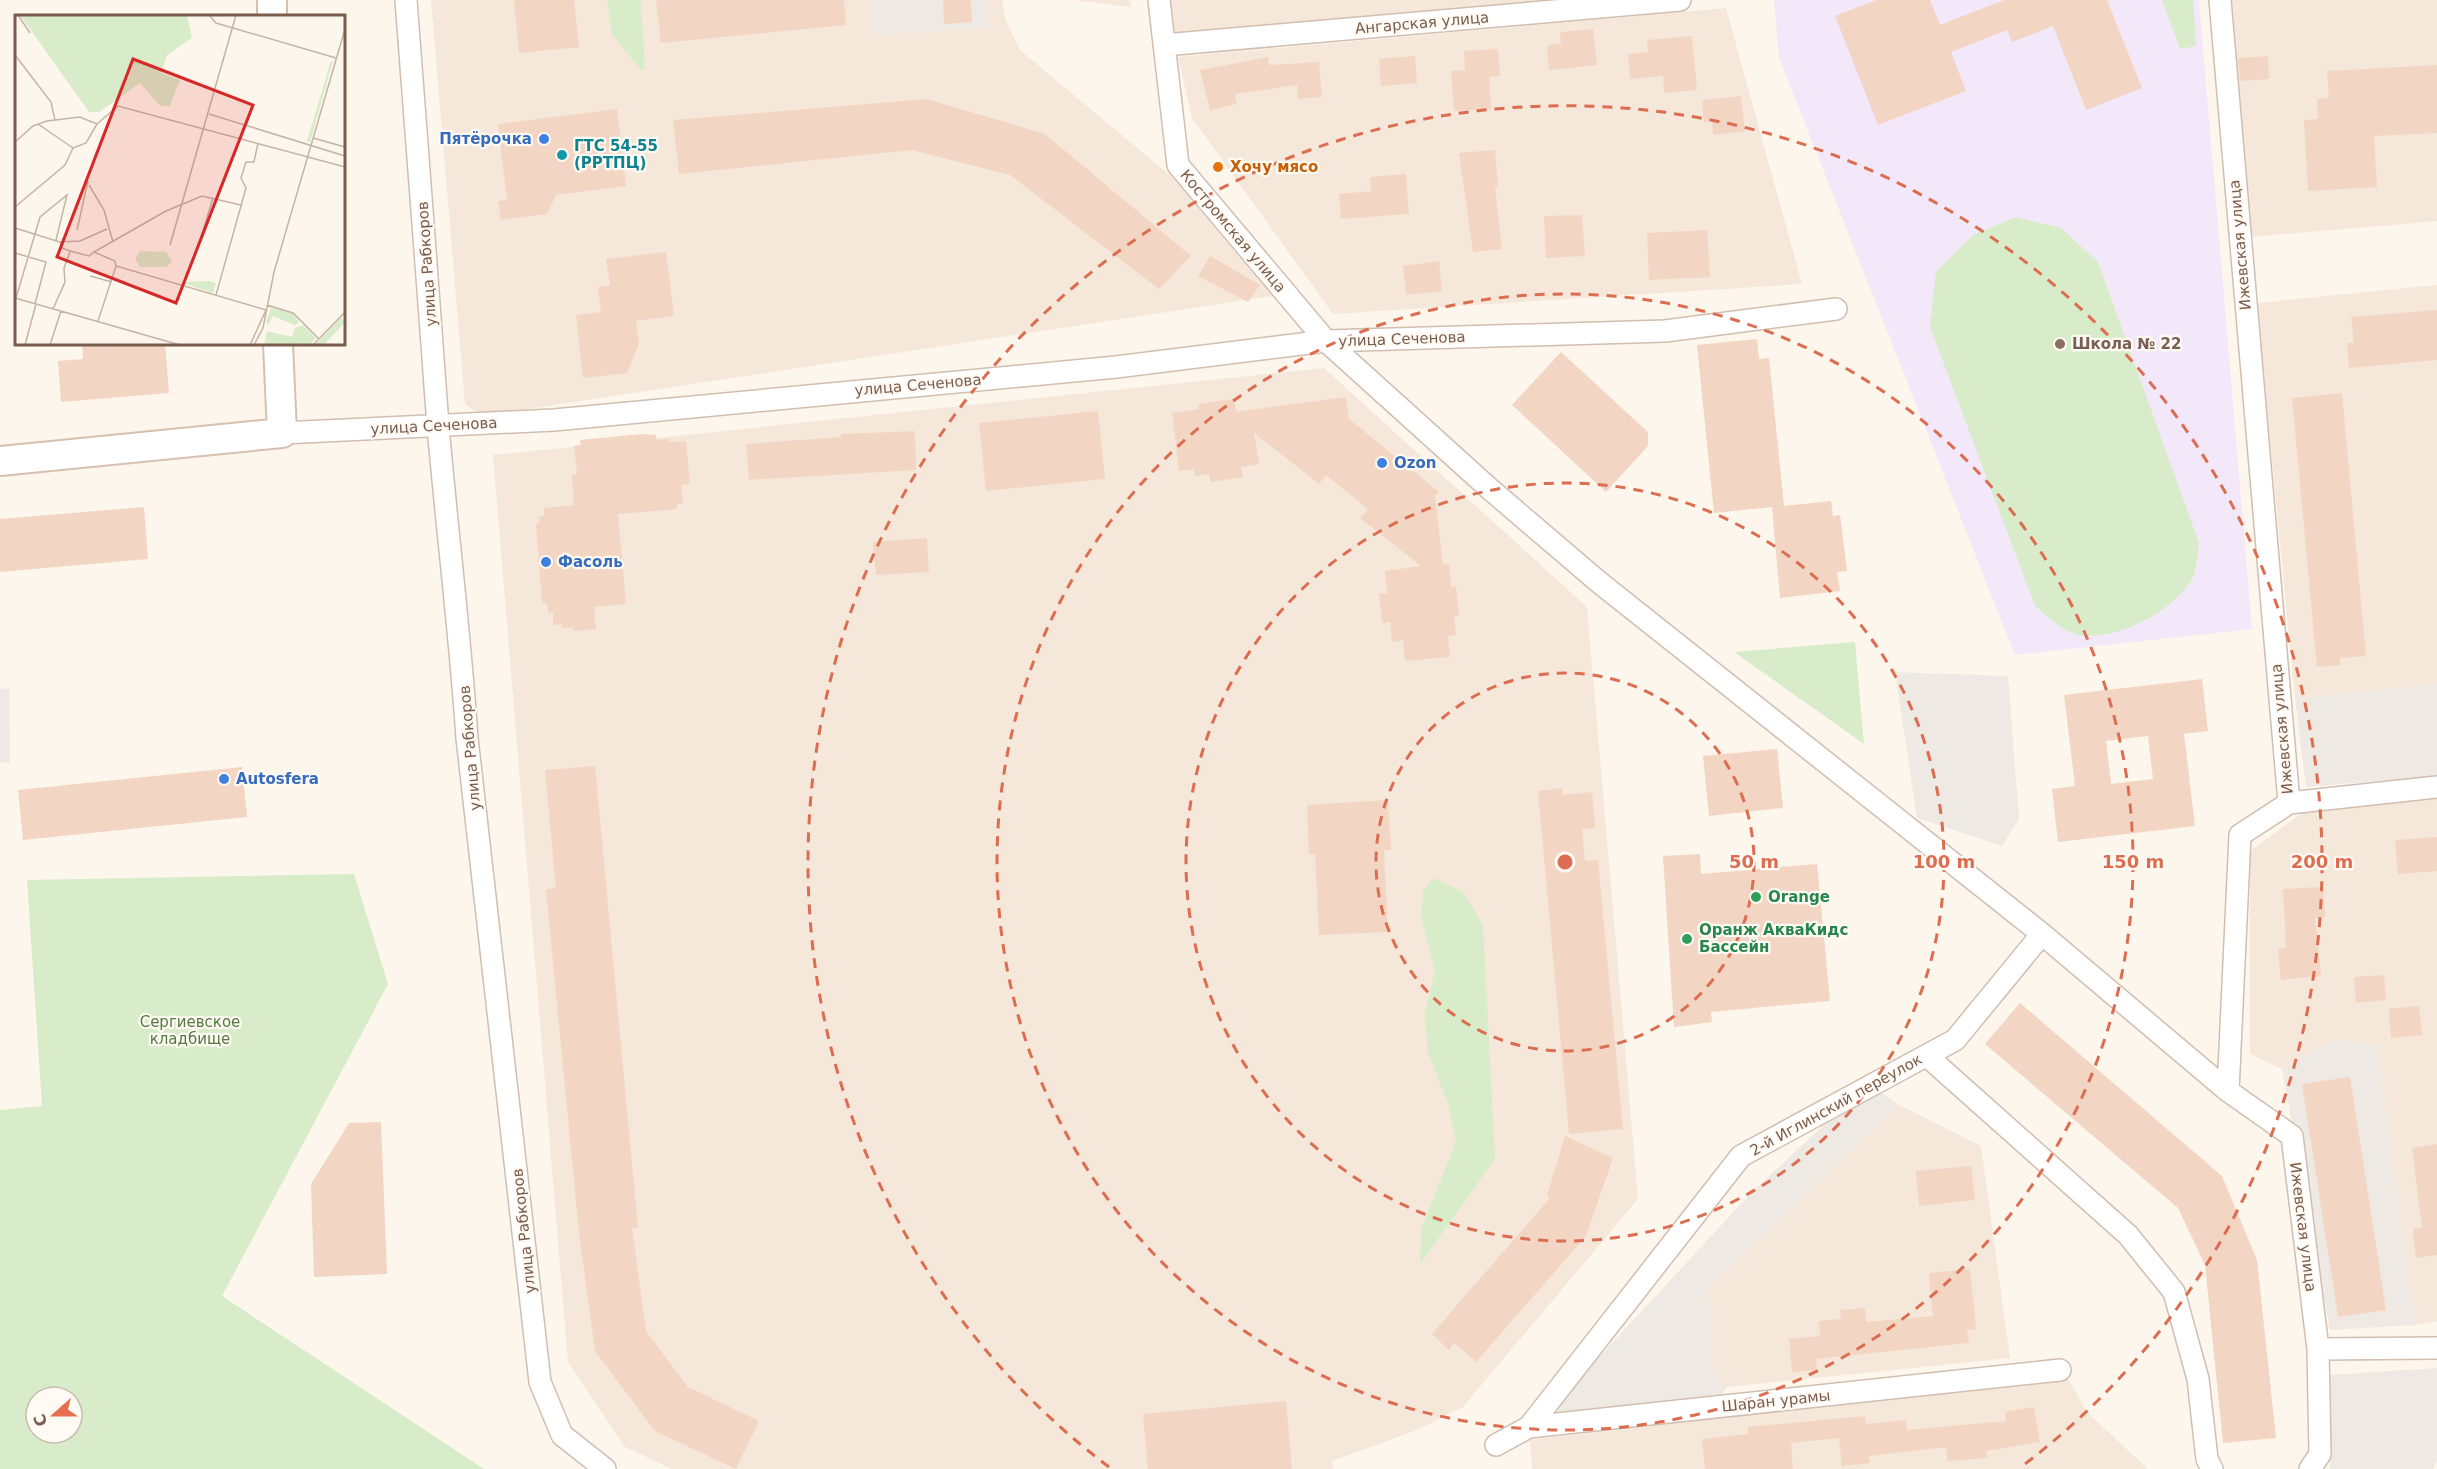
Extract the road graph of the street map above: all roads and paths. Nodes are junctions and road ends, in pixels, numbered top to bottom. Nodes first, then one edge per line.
1 (406, 0) edge
2 (1159, 0) edge
3 (1680, 0) edge
4 (2220, 0) edge
5 (1164, 45) junction
6 (1836, 309) dead end
7 (1326, 341) junction
8 (278, 345) edge
9 (438, 427) junction
10 (282, 433) junction
11 (0, 461) edge
12 (2437, 787) edge
13 (2289, 803) junction
14 (2042, 934) junction
15 (1927, 1056) junction
16 (2228, 1092) junction
17 (2437, 1348) edge
18 (2318, 1349) junction
19 (2060, 1370) dead end
20 (1529, 1427) junction
21 (1496, 1445) dead end
22 (604, 1469) edge
23 (2212, 1469) edge
24 (2310, 1469) edge

1 - 9 street, улица Рабкоров
2 - 5 street, Костромская улица
3 - 5 street, Ангарская улица
4 - 13 street, Ижевская улица
5 - 7 street, Костромская улица
6 - 7 street, улица Сеченова
7 - 9 street, улица Сеченова
7 - 14 street, Костромская улица
8 - 10 street
9 - 10 street, улица Сеченова
9 - 22 street, улица Рабкоров
10 - 11 street, улица Сеченова
12 - 13 street
13 - 16 street, Ижевская улица
14 - 15 street, 2-й Иглинский переулок
14 - 16 street, Костромская улица
15 - 20 street, 2-й Иглинский переулок
15 - 23 street
16 - 18 street, Ижевская улица
17 - 18 street
18 - 24 street, Ижевская улица
19 - 20 street, Шаран урамы
20 - 21 street, Шаран урамы

